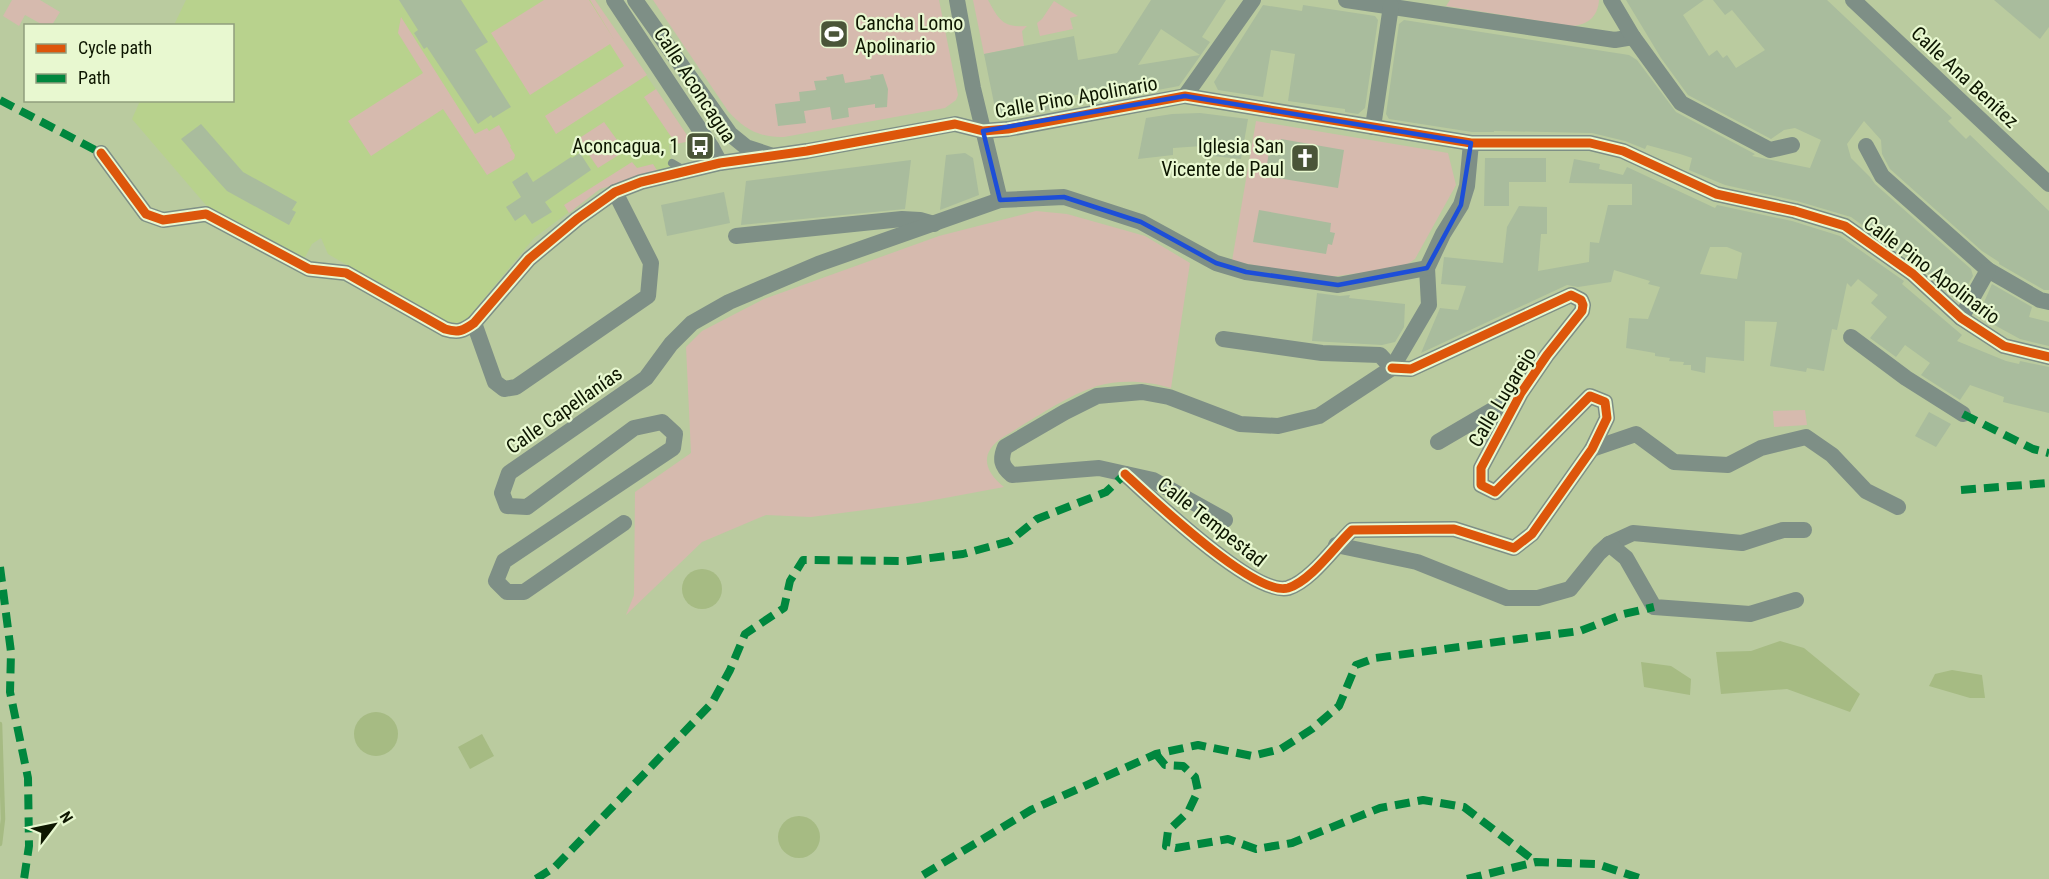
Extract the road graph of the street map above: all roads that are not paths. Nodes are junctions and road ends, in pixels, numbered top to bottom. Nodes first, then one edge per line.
1 (614, 0) edge
2 (635, 0) edge
3 (957, 0) edge
4 (1253, 0) edge
5 (1355, 0) edge
6 (1611, 0) edge
7 (1853, 0) edge
8 (1391, 6) junction
9 (1633, 37) junction
10 (1185, 96) junction
11 (1373, 127) junction
12 (983, 131) junction
13 (1472, 143) junction
14 (1792, 145) dead end
15 (1866, 146) dead end
16 (101, 153) dead end
17 (774, 156) junction
18 (720, 164) junction
19 (2049, 184) edge
20 (615, 192) junction
21 (1000, 200) junction
22 (934, 224) junction
23 (736, 236) dead end
24 (1427, 268) junction
25 (1988, 270) junction
26 (2049, 302) edge
27 (1961, 318) junction
28 (474, 323) junction
29 (1851, 337) dead end
30 (1223, 339) dead end
31 (2049, 357) edge
32 (1392, 368) junction
33 (1521, 393) junction
34 (1963, 414) dead end
35 (1438, 442) dead end
36 (1592, 449) junction
37 (1125, 474) junction
38 (1898, 507) dead end
39 (1225, 520) dead end
40 (624, 523) dead end
41 (1804, 530) dead end
42 (1609, 544) junction
43 (1336, 545) junction
44 (1796, 600) dead end

1 - 18 street, Calle Aconcagua
2 - 17 street, Calle Aconcagua
3 - 12 street
4 - 10 street
5 - 8 street
6 - 9 street
7 - 19 street, Calle Ana Benítez
8 - 9 street
8 - 11 street
9 - 14 street
10 - 11 street, Calle Pino Apolinario
10 - 12 street, Calle Pino Apolinario
11 - 13 street, Calle Pino Apolinario
12 - 17 street, Calle Pino Apolinario
12 - 21 street
13 - 24 street, Calle Tempestad
13 - 27 street, Calle Pino Apolinario
15 - 25 street
16 - 28 street
17 - 18 street, Calle Pino Apolinario
18 - 20 street, Calle Pino Apolinario
20 - 28 street, Calle Pino Apolinario
20 - 28 street
21 - 22 street, Calle Capellanías
21 - 24 street, Calle Capellanías
22 - 23 street, Calle Capellanías
22 - 40 street, Calle Capellanías
24 - 32 street, Calle Tempestad
25 - 26 street
25 - 27 street
27 - 31 street, Calle Pino Apolinario
29 - 34 street
30 - 32 street
32 - 33 street, Calle Lugarejo
32 - 37 street, Calle Tempestad
33 - 35 street
33 - 36 street, Calle Lugarejo
36 - 38 street
36 - 43 street, Calle Lugarejo
37 - 39 street, Calle Tempestad
37 - 43 street, Calle Tempestad
41 - 42 street
42 - 43 street
42 - 44 street

